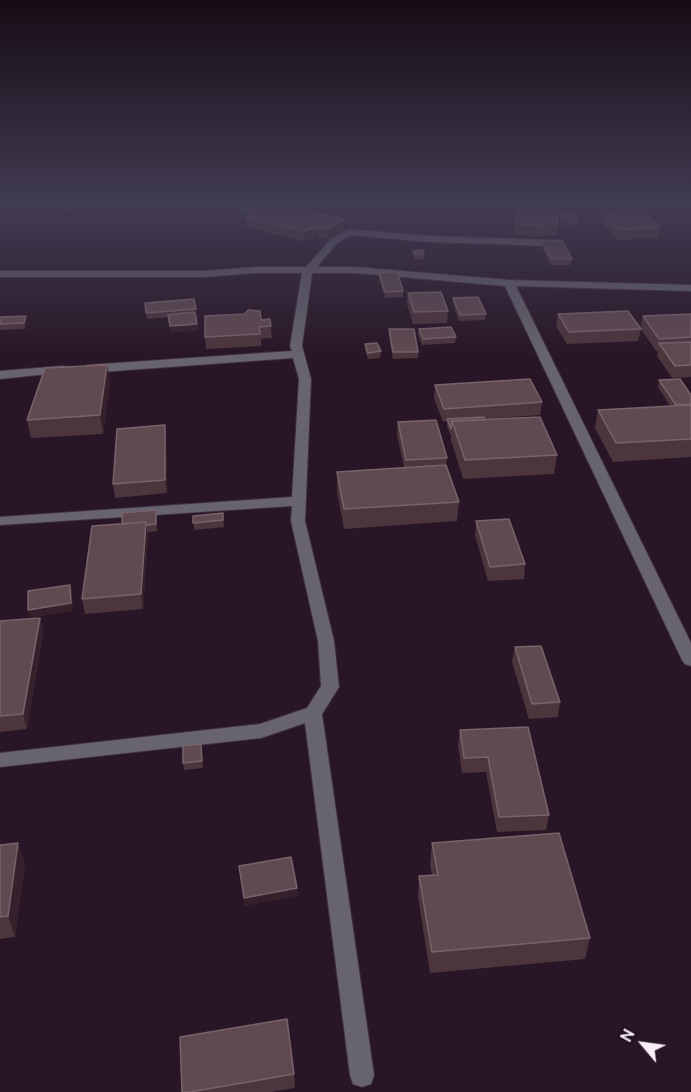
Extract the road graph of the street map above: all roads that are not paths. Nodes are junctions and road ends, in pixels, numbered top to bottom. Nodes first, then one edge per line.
1 (320, 257) edge
2 (307, 272) junction
3 (0, 274) edge
4 (509, 283) junction
5 (691, 288) edge
6 (299, 354) junction
7 (0, 375) edge
8 (300, 501) junction
9 (0, 521) edge
10 (691, 660) edge
11 (313, 713) junction
12 (0, 760) edge
13 (362, 1075) dead end

1 - 2 street
2 - 3 street
2 - 4 street
2 - 6 street
4 - 5 street
4 - 10 street
6 - 7 street
6 - 8 street
8 - 9 street
8 - 11 street
11 - 12 street
11 - 13 street

